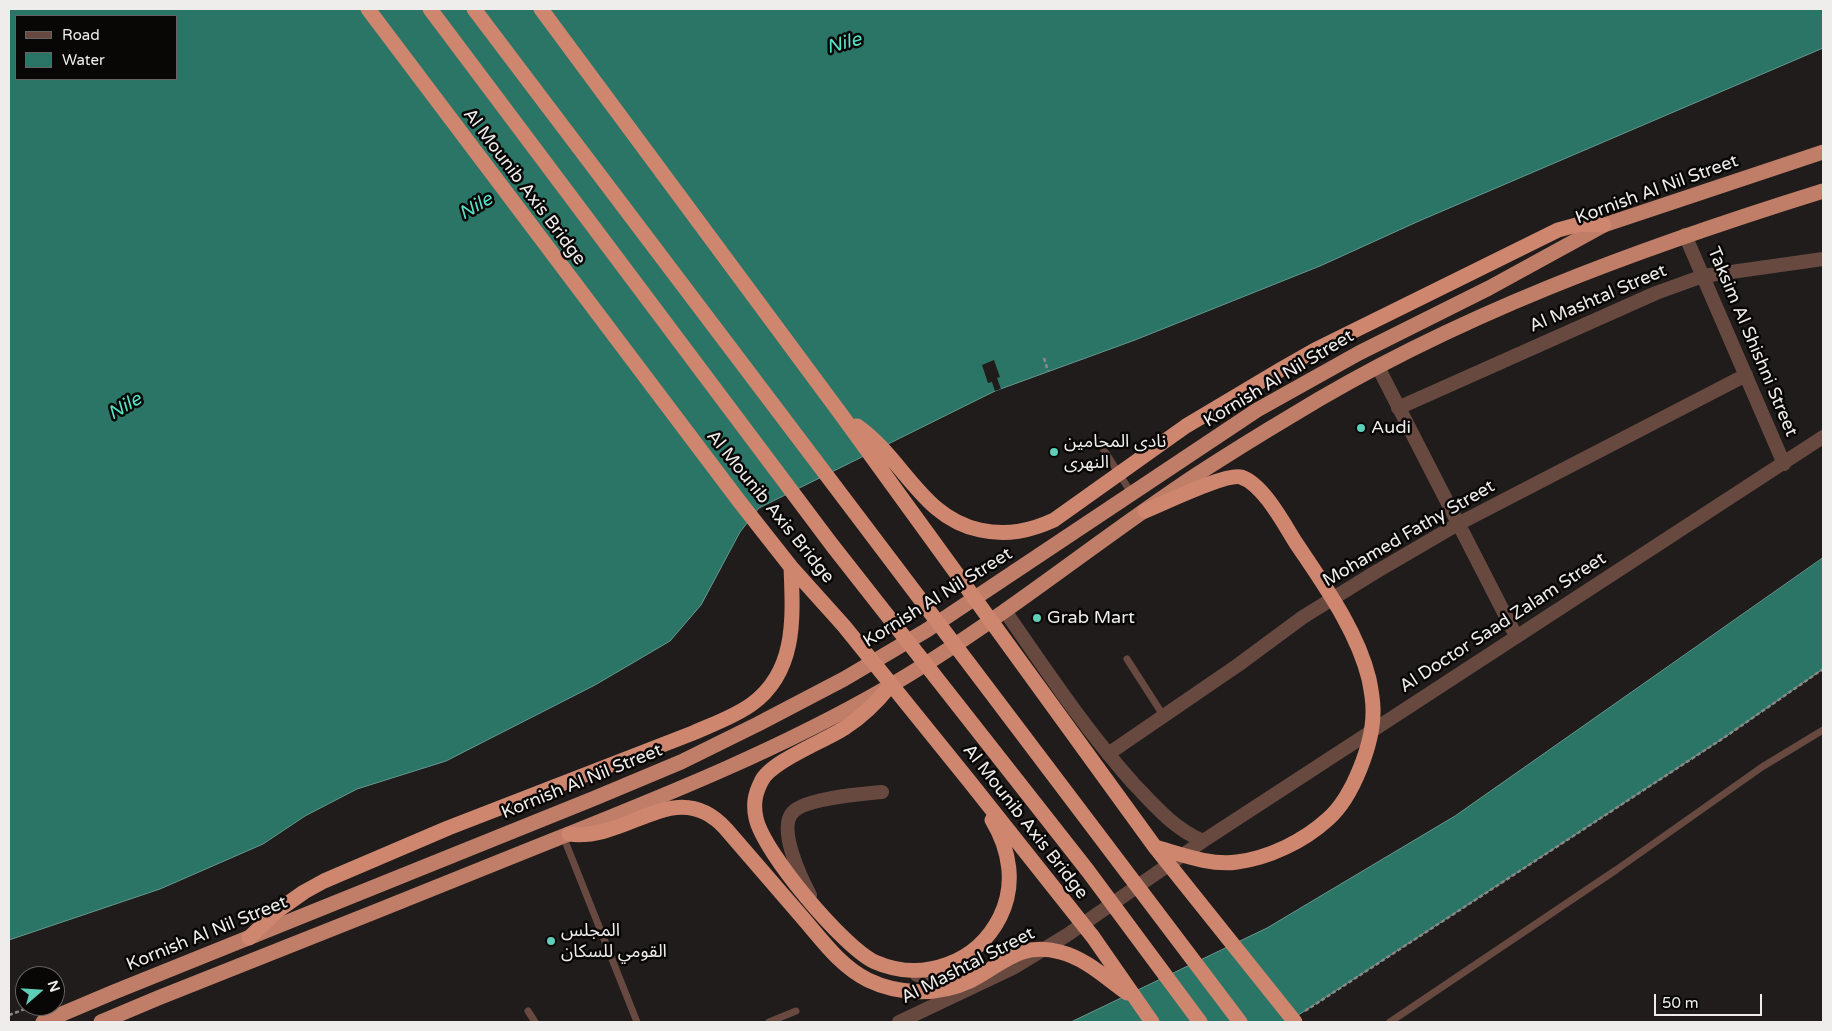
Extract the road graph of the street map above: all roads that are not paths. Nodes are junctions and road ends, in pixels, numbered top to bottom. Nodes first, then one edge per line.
1 (368, 9) edge
2 (430, 9) edge
3 (474, 9) edge
4 (541, 9) edge
5 (1823, 152) edge
6 (1823, 192) edge
7 (1604, 226) junction
8 (1685, 235) junction
9 (1823, 258) edge
10 (1703, 276) junction
11 (1378, 367) junction
12 (1746, 374) junction
13 (1398, 408) junction
14 (844, 417) junction
15 (1823, 437) edge
16 (1098, 441) dead end
17 (1784, 464) junction
18 (1132, 494) junction
19 (1145, 511) junction
20 (1458, 524) junction
21 (791, 567) junction
22 (1334, 603) junction
23 (1005, 611) junction
24 (1516, 636) junction
25 (1127, 659) dead end
26 (890, 686) junction
27 (1163, 715) junction
28 (1823, 730) edge
29 (1108, 754) junction
30 (970, 782) junction
31 (882, 792) dead end
32 (566, 835) junction
33 (1203, 841) junction
34 (1155, 847) junction
35 (249, 938) junction
36 (955, 996) junction
37 (1134, 998) junction
38 (528, 1011) dead end
39 (796, 1011) dead end
40 (1298, 1018) edge
41 (43, 1022) edge
42 (101, 1022) edge
43 (535, 1022) edge
44 (637, 1022) edge
45 (769, 1022) edge
46 (899, 1022) edge
47 (1152, 1022) edge
48 (1200, 1022) edge
49 (1240, 1022) edge
50 (1390, 1022) edge

1 - 21 highway, Al Mounib Axis Bridge
2 - 48 highway, Al Mounib Axis Bridge
3 - 49 highway
4 - 14 highway
5 - 7 highway, Kornish Al Nil Street
6 - 8 highway
7 - 14 highway
7 - 18 highway, Kornish Al Nil Street
8 - 10 street, Taksim Al Shishni Street
8 - 11 highway
9 - 10 street, Al Mashtal Street
10 - 12 street, Taksim Al Shishni Street
10 - 13 street, Al Mashtal Street
11 - 13 street
11 - 19 highway
12 - 17 street, Taksim Al Shishni Street
12 - 20 street, Mohamed Fathy Street
13 - 20 street
14 - 34 highway
15 - 17 street, Al Doctor Saad Zalam Street
16 - 18 lane
17 - 24 street, Al Doctor Saad Zalam Street
18 - 35 highway, Kornish Al Nil Street
19 - 22 highway
19 - 23 highway
20 - 22 street, Mohamed Fathy Street
20 - 24 street
21 - 30 highway, Al Mounib Axis Bridge
21 - 35 highway
22 - 27 street, Mohamed Fathy Street
22 - 34 highway
23 - 26 highway
23 - 29 street
24 - 33 street, Al Doctor Saad Zalam Street
25 - 27 lane
26 - 30 highway
26 - 32 highway
27 - 29 street, Mohamed Fathy Street
28 - 50 lane
29 - 33 street
30 - 37 highway, Al Mounib Axis Bridge
31 - 36 street
32 - 37 highway
32 - 42 highway
32 - 44 lane
33 - 36 street, Al Mashtal Street
34 - 40 highway
35 - 41 highway, Kornish Al Nil Street
36 - 46 street, Al Mashtal Street
37 - 47 highway, Al Mounib Axis Bridge
38 - 43 lane
39 - 45 lane

